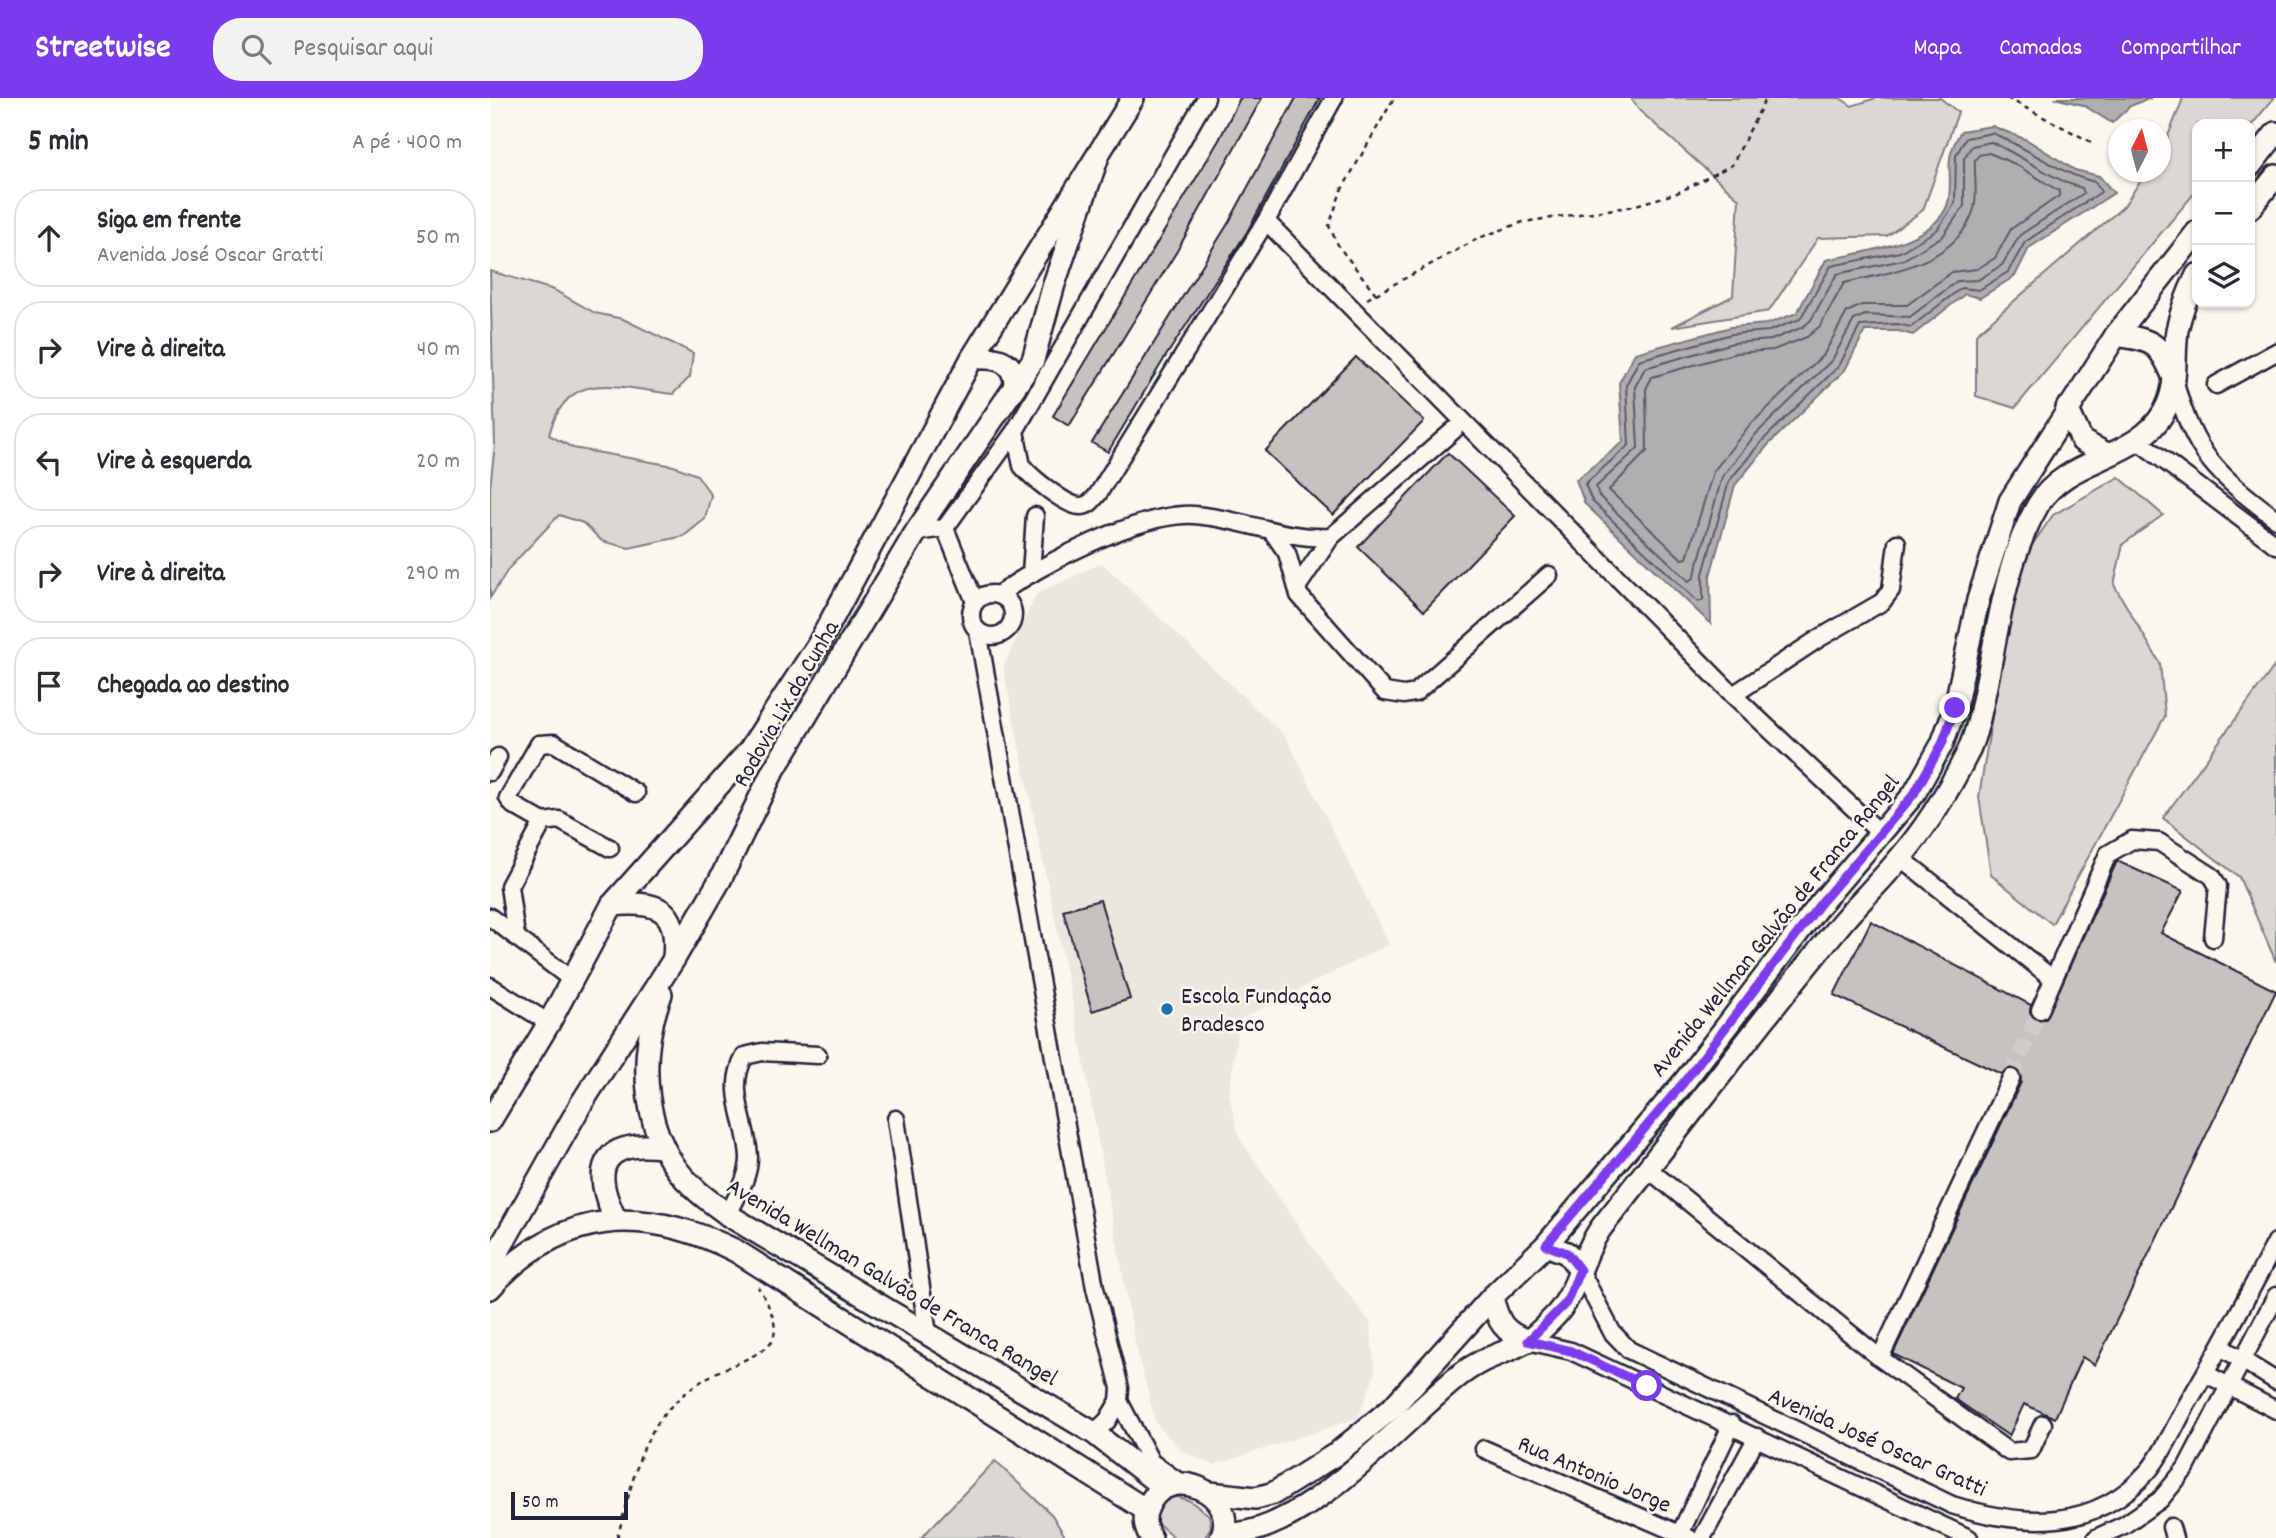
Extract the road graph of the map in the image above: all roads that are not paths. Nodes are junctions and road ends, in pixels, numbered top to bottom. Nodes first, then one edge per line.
1 (1133, 98) edge
2 (1206, 98) edge
3 (1335, 98) edge
4 (2276, 133) edge
5 (1098, 156) junction
6 (2255, 160) edge
7 (2276, 176) edge
8 (2255, 202) edge
9 (1266, 221) junction
10 (2192, 238) edge
11 (2192, 285) edge
12 (2116, 335) junction
13 (2276, 352) edge
14 (972, 358) junction
15 (2175, 382) junction
16 (1015, 385) junction
17 (2216, 385) dead end
18 (2067, 408) junction
19 (1454, 430) dead end
20 (1015, 431) junction
21 (2137, 440) junction
22 (2107, 454) junction
23 (962, 464) junction
24 (968, 495) junction
25 (1035, 516) dead end
26 (2276, 519) edge
27 (944, 528) junction
28 (916, 532) junction
29 (1273, 533) junction
30 (1331, 537) junction
31 (1896, 543) dead end
32 (2276, 545) edge
33 (1031, 574) junction
34 (1549, 575) dead end
35 (1298, 586) junction
36 (998, 595) junction
37 (975, 602) junction
38 (978, 631) junction
39 (1733, 695) junction
40 (498, 757) dead end
41 (490, 772) edge
42 (636, 793) dead end
43 (543, 822) junction
44 (1881, 834) junction
45 (610, 848) dead end
46 (1901, 858) junction
47 (612, 905) junction
48 (490, 917) edge
49 (516, 936) junction
50 (2213, 938) dead end
51 (674, 959) junction
52 (2053, 979) junction
53 (572, 980) junction
54 (490, 986) edge
55 (2040, 1010) tunnel mouth
56 (549, 1023) junction
57 (818, 1055) dead end
58 (2011, 1078) tunnel mouth
59 (896, 1119) dead end
60 (490, 1121) edge
61 (663, 1147) junction
62 (1647, 1168) junction
63 (728, 1215) junction
64 (616, 1220) junction
65 (2276, 1242) edge
66 (1546, 1245) junction
67 (490, 1266) edge
68 (1580, 1270) junction
69 (490, 1288) edge
70 (2276, 1296) edge
71 (1492, 1297) junction
72 (928, 1334) junction
73 (1528, 1341) junction
74 (2221, 1347) junction
75 (1880, 1358) junction
76 (2245, 1359) junction
77 (2206, 1374) junction
78 (2276, 1381) edge
79 (2230, 1386) junction
80 (1119, 1401) junction
81 (2276, 1410) edge
82 (1732, 1424) junction
83 (2043, 1424) dead end
84 (1094, 1433) junction
85 (1757, 1437) junction
86 (1484, 1450) dead end
87 (1172, 1485) junction
88 (1210, 1493) junction
89 (1146, 1510) junction
90 (1222, 1536) edge
91 (1682, 1537) edge
92 (1151, 1538) edge
93 (1702, 1538) edge
94 (1969, 1538) edge
95 (2096, 1538) edge

1 - 5 main road, Rodovia Lix da Cunha
2 - 20 street
3 - 9 street
4 - 6 main road
5 - 14 main road, Rodovia Lix da Cunha
5 - 16 main road, Rodovia Lix da Cunha
7 - 8 main road
9 - 20 street
9 - 39 street
10 - 12 main road, Avenida Wellman Galvão de Franca Rangel
11 - 15 main road
12 - 15 main road
12 - 18 main road, Avenida Wellman Galvão de Franca Rangel
13 - 17 street
14 - 16 main road
14 - 47 main road, Rodovia Lix da Cunha
15 - 21 main road
15 - 26 street
16 - 23 main road, Rodovia Lix da Cunha
18 - 22 main road
18 - 44 main road, Avenida Wellman Galvão de Franca Rangel
19 - 30 street
20 - 24 street
21 - 22 main road
21 - 32 street
22 - 46 main road
23 - 24 street
23 - 28 main road, Rodovia Lix da Cunha
24 - 27 street
25 - 33 street
27 - 28 street
27 - 37 street
28 - 51 main road, Rodovia Lix da Cunha
29 - 30 street
29 - 33 street
29 - 35 street
30 - 35 street
31 - 39 street
33 - 36 street
34 - 35 street
36 - 37 street
36 - 38 street
37 - 38 street
38 - 80 street
39 - 44 street
40 - 41 street
42 - 43 street
43 - 45 street
43 - 49 street
44 - 66 main road, Avenida Wellman Galvão de Franca Rangel
46 - 52 street
46 - 62 main road
47 - 51 main road
47 - 53 main road, Rodovia Lix da Cunha
48 - 49 street
49 - 53 street
50 - 52 street
51 - 61 main road, Avenida Wellman Galvão de Franca Rangel
51 - 67 main road, Rodovia Lix da Cunha
52 - 55 street
53 - 56 main road, Rodovia Lix da Cunha
54 - 56 street
56 - 60 main road, Rodovia Lix da Cunha
57 - 63 street
58 - 75 street
59 - 72 street
61 - 63 main road, Avenida Wellman Galvão de Franca Rangel
61 - 64 main road
62 - 68 main road
62 - 75 street
63 - 72 main road, Avenida Wellman Galvão de Franca Rangel
64 - 69 main road
64 - 89 main road
65 - 74 street, Avenida José Oscar Gratti
66 - 68 main road
66 - 71 main road, Avenida Wellman Galvão de Franca Rangel
68 - 73 main road
68 - 77 street, Avenida José Oscar Gratti
70 - 76 street
71 - 73 main road
71 - 88 main road, Avenida Wellman Galvão de Franca Rangel
72 - 84 main road, Avenida Wellman Galvão de Franca Rangel
73 - 82 street, Avenida José Oscar Gratti
73 - 90 main road
74 - 76 street
74 - 77 street, Avenida José Oscar Gratti
75 - 83 street
76 - 78 street
76 - 79 street
77 - 79 street
79 - 81 street
79 - 95 street
80 - 84 street
80 - 87 street
82 - 85 street, Avenida José Oscar Gratti
82 - 91 street
84 - 87 main road, Avenida Wellman Galvão de Franca Rangel
85 - 93 street
85 - 94 street, Avenida José Oscar Gratti
86 - 91 street, Rua Antonio Jorge
87 - 88 main road, Avenida Wellman Galvão de Franca Rangel
87 - 89 main road
88 - 90 main road
89 - 92 main road

